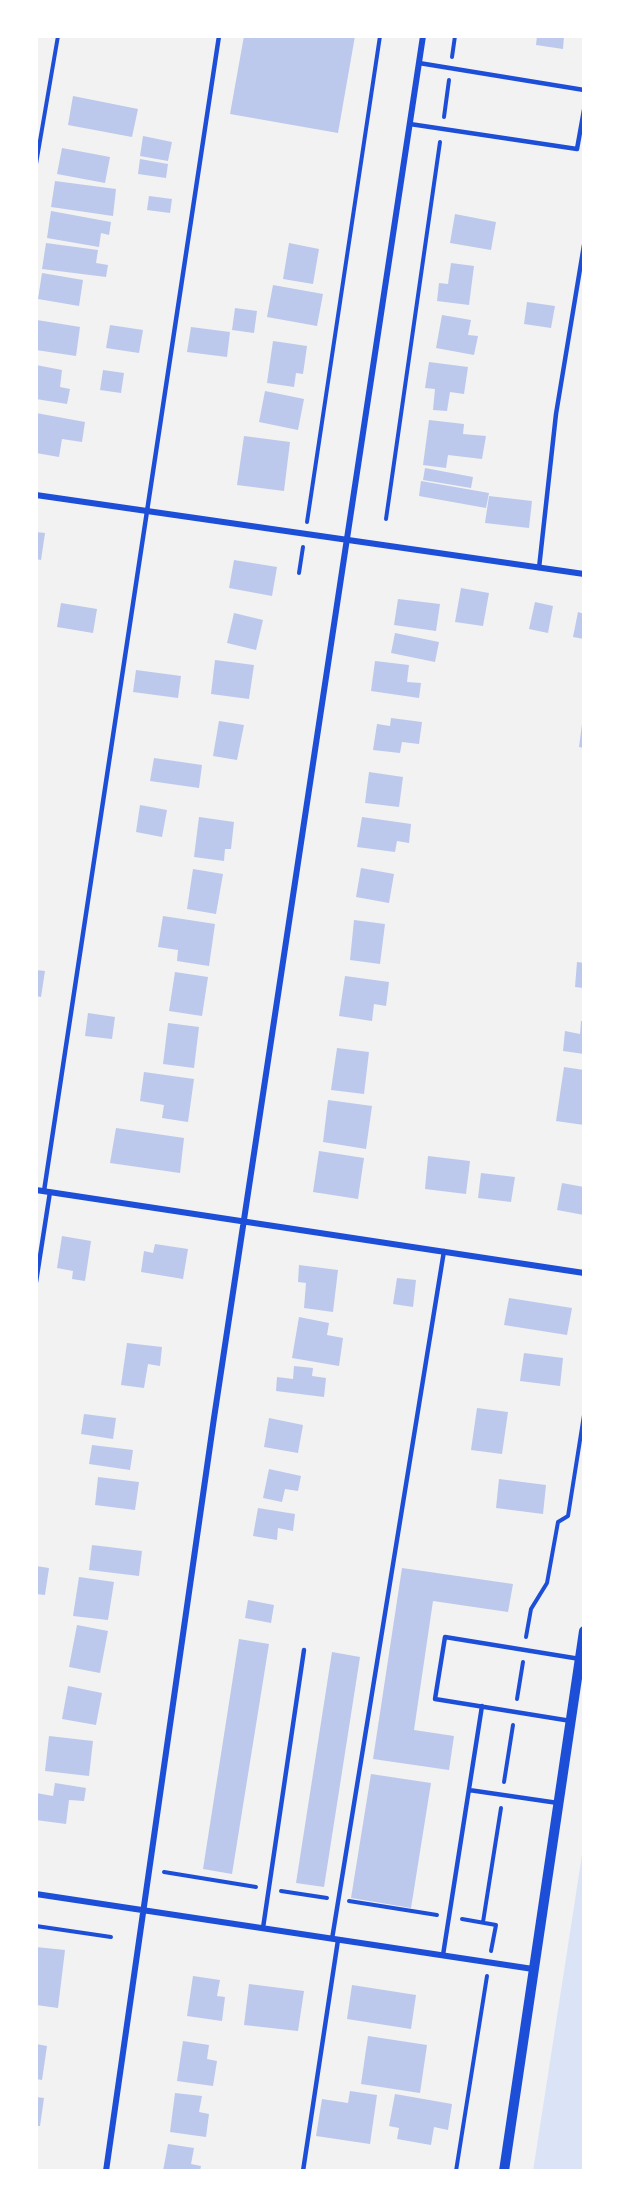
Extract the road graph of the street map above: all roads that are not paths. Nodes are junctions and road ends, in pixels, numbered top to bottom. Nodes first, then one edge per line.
1 (219, 36) edge
2 (423, 36) edge
3 (419, 63) junction
4 (584, 90) edge
5 (584, 110) edge
6 (410, 124) junction
7 (584, 245) edge
8 (36, 495) edge
9 (146, 512) junction
10 (348, 541) junction
11 (539, 568) junction
12 (584, 574) edge
13 (43, 1191) edge
14 (244, 1221) junction
15 (444, 1251) junction
16 (584, 1273) edge
17 (36, 1282) edge
18 (584, 1631) edge
19 (304, 1650) dead end
20 (580, 1659) junction
21 (482, 1706) junction
22 (571, 1721) junction
23 (469, 1790) junction
24 (558, 1803) junction
25 (36, 1894) edge
26 (143, 1910) junction
27 (263, 1928) junction
28 (335, 1939) junction
29 (443, 1955) junction
30 (533, 1969) junction
31 (106, 2171) edge
32 (303, 2171) edge
33 (504, 2171) edge

1 - 9 lane
2 - 3 street
3 - 4 lane
3 - 6 street
5 - 6 lane
6 - 10 street
7 - 11 lane
8 - 9 street
9 - 10 street
9 - 13 lane
10 - 11 street
10 - 14 street
11 - 12 street
13 - 14 street
13 - 17 lane
14 - 15 street
14 - 26 street
15 - 16 street
15 - 28 lane
18 - 20 street
19 - 27 lane
20 - 21 lane
20 - 22 street
21 - 22 lane
21 - 23 lane
22 - 24 street
23 - 24 lane
23 - 29 lane
24 - 30 street
25 - 26 street
26 - 27 street
26 - 31 street
27 - 28 street
28 - 29 street
28 - 32 lane
29 - 30 street
30 - 33 street

